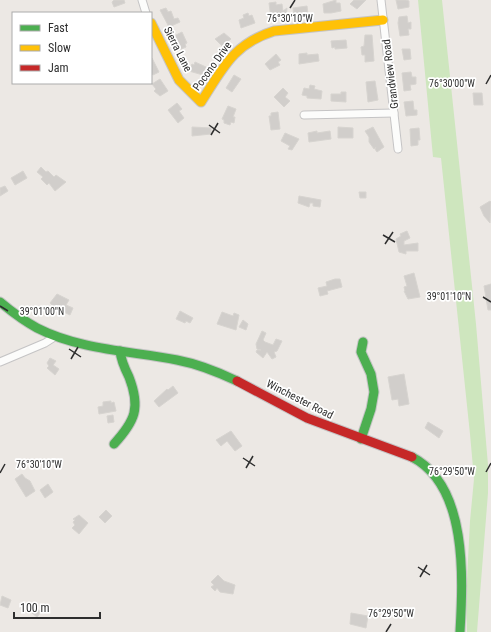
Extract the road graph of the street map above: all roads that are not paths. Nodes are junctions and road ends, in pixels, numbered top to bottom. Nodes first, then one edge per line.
1 (142, 0) edge
2 (381, 0) edge
3 (146, 12) edge
4 (383, 20) junction
5 (152, 25) edge
6 (201, 102) joint
7 (394, 113) junction
8 (304, 115) dead end
9 (398, 149) dead end
10 (0, 302) edge
11 (56, 336) junction
12 (363, 342) dead end
13 (120, 351) junction
14 (0, 362) edge
15 (361, 439) junction
16 (114, 444) dead end
17 (460, 632) edge

1 - 3 street
2 - 4 street, Grandview Road
4 - 6 street, Pocono Drive
4 - 7 street, Grandview Road
5 - 6 street, Sierra Lane
7 - 8 street
7 - 9 street, Grandview Road
10 - 11 street, Winchester Road
11 - 13 street, Winchester Road
11 - 14 street
12 - 15 street
13 - 15 street, Winchester Road
13 - 16 street
15 - 17 street, Winchester Road

